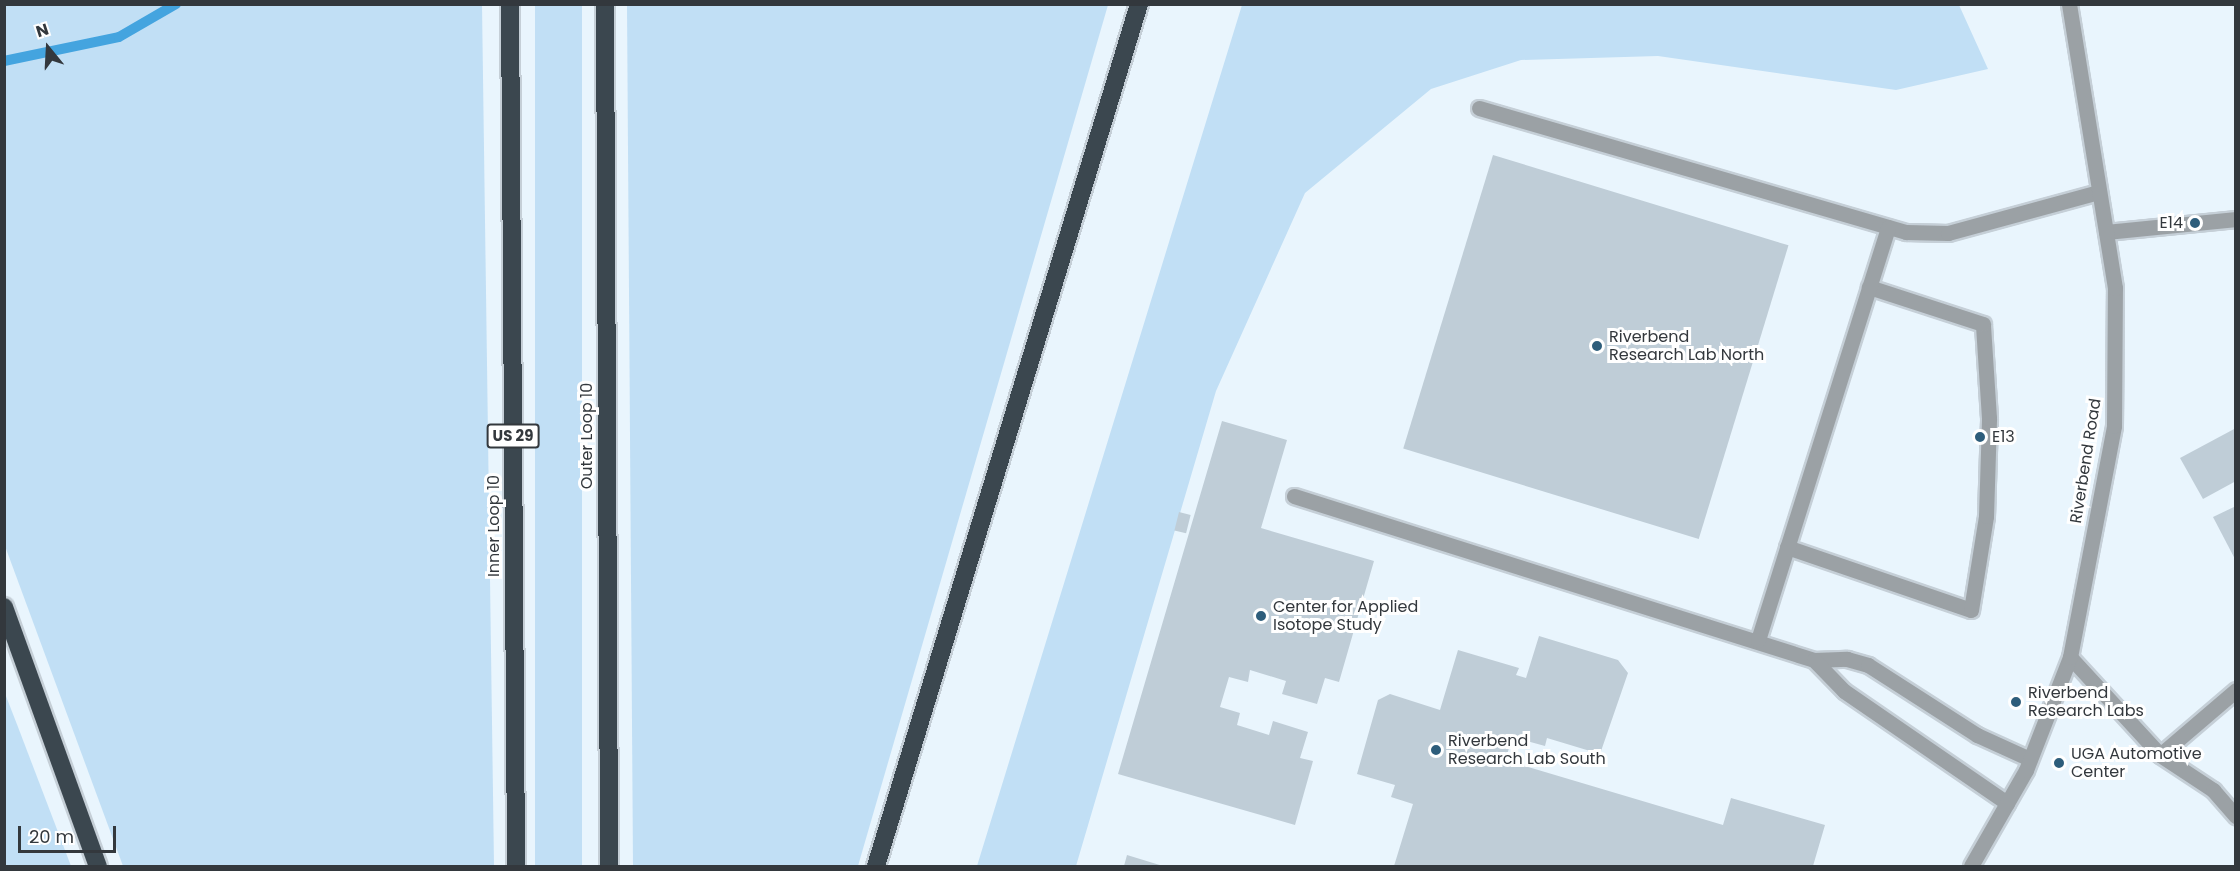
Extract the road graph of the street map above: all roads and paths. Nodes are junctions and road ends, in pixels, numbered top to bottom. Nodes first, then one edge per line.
1 (510, 4) edge
2 (605, 4) edge
3 (1139, 4) edge
4 (2069, 4) edge
5 (1479, 108) dead end
6 (2099, 192) junction
7 (2235, 219) edge
8 (1888, 227) junction
9 (2106, 232) junction
10 (1869, 287) junction
11 (1294, 496) dead end
12 (1787, 547) junction
13 (4, 607) edge
14 (1758, 640) junction
15 (2070, 657) junction
16 (1815, 660) junction
17 (2235, 690) edge
18 (2160, 755) junction
19 (2030, 759) junction
20 (2007, 803) junction
21 (2235, 816) edge
22 (98, 867) edge
23 (516, 867) edge
24 (609, 867) edge
25 (876, 867) edge
26 (1971, 867) edge

1 - 23 highway, Inner Loop 10 / US 29
2 - 24 highway, Outer Loop 10
3 - 25 highway
4 - 6 street, Riverbend Road
5 - 8 street
6 - 8 street
6 - 9 street, Riverbend Road
7 - 9 street
8 - 10 street
9 - 15 street, Riverbend Road
10 - 12 street
10 - 12 street
11 - 14 street
12 - 14 street
13 - 22 highway
14 - 16 street
15 - 18 street
15 - 19 street, Riverbend Road
16 - 19 street
16 - 20 street
17 - 18 street
18 - 21 street
19 - 20 street, Riverbend Road
20 - 26 street, Riverbend Road

